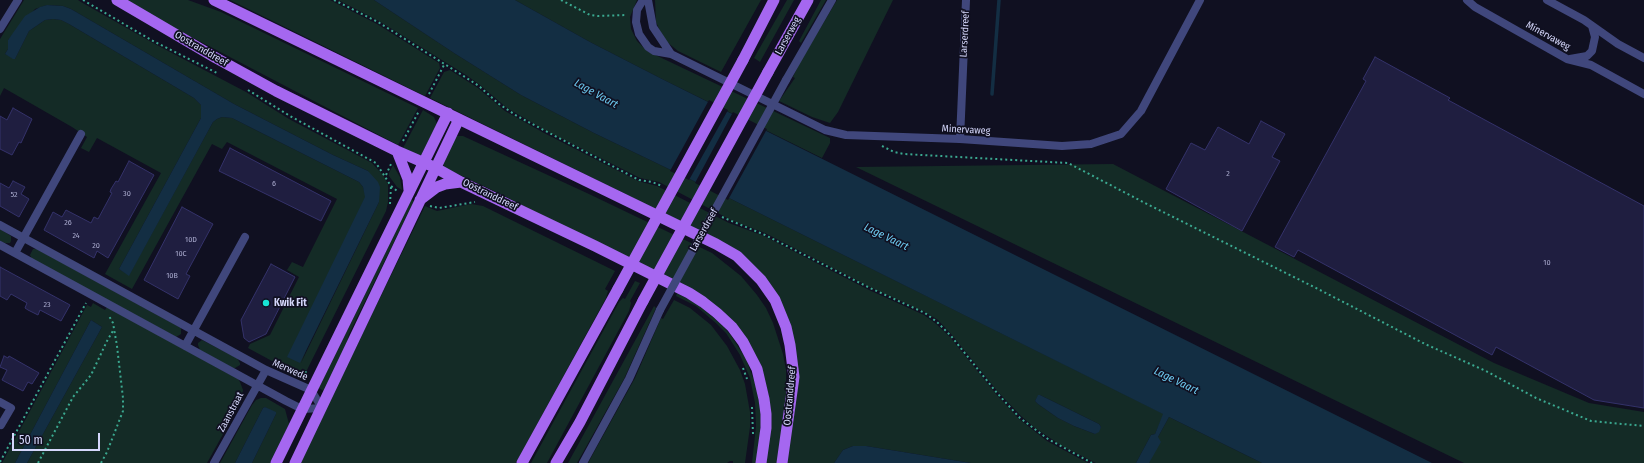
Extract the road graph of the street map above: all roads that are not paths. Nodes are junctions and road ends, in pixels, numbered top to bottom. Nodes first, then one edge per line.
1 (18, 0) edge
2 (117, 0) edge
3 (214, 0) edge
4 (643, 0) edge
5 (648, 0) edge
6 (774, 0) edge
7 (808, 0) edge
8 (832, 0) edge
9 (966, 0) edge
10 (1200, 0) edge
11 (1467, 0) edge
12 (1547, 0) edge
13 (1475, 3) edge
14 (1592, 26) junction
15 (0, 29) edge
16 (671, 54) junction
17 (1644, 58) edge
18 (1567, 59) junction
19 (768, 72) joint
20 (1644, 94) edge
21 (448, 113) junction
22 (458, 119) junction
23 (81, 134) dead end
24 (960, 139) junction
25 (397, 151) junction
26 (424, 162) junction
27 (434, 167) junction
28 (461, 182) junction
29 (408, 193) junction
30 (419, 201) junction
31 (0, 225) edge
32 (244, 237) dead end
33 (23, 238) junction
34 (0, 245) edge
35 (15, 253) junction
36 (194, 330) junction
37 (185, 346) junction
38 (266, 370) junction
39 (256, 385) junction
40 (311, 390) junction
41 (0, 402) edge
42 (322, 408) junction
43 (302, 409) junction
44 (0, 424) edge
45 (214, 463) edge
46 (276, 463) edge
47 (295, 463) edge
48 (522, 463) edge
49 (556, 463) edge
50 (583, 463) edge
51 (761, 463) edge
52 (782, 463) edge

1 - 15 street
2 - 25 main road, Oostranddreef
3 - 21 main road, Oostranddreef
4 - 16 street, Minervaweg
5 - 16 street
6 - 48 main road, bridge
7 - 19 main road, Larserweg
8 - 50 street, Larserdreef, bridge
9 - 24 street, Larserdreef
10 - 24 street, Minervaweg
11 - 13 street, Minervaweg
12 - 14 street
13 - 18 street, Minervaweg
14 - 17 street
14 - 18 street
16 - 24 street, Minervaweg
18 - 20 street, Minervaweg
19 - 49 main road, Larserdreef, bridge
21 - 22 main road, Oostranddreef
21 - 26 main road
22 - 27 main road
22 - 52 main road, Oostranddreef
23 - 33 street
25 - 26 main road, Oostranddreef
25 - 29 main road
26 - 27 main road, Oostranddreef
26 - 29 main road
27 - 28 main road, Oostranddreef
27 - 30 main road
28 - 30 main road
28 - 51 main road, Oostranddreef
29 - 40 main road
30 - 42 main road
31 - 33 street, Merwede
32 - 36 street
33 - 35 street
33 - 36 street, Merwede
34 - 35 street
35 - 37 street
36 - 37 street
36 - 38 street, Merwede
37 - 39 street
38 - 39 street, Zaanstraat
38 - 40 street, Merwede
39 - 43 street
39 - 45 street, Zaanstraat
40 - 42 street, Merwede
40 - 43 main road
41 - 44 street
42 - 43 street
42 - 47 main road
43 - 46 main road

